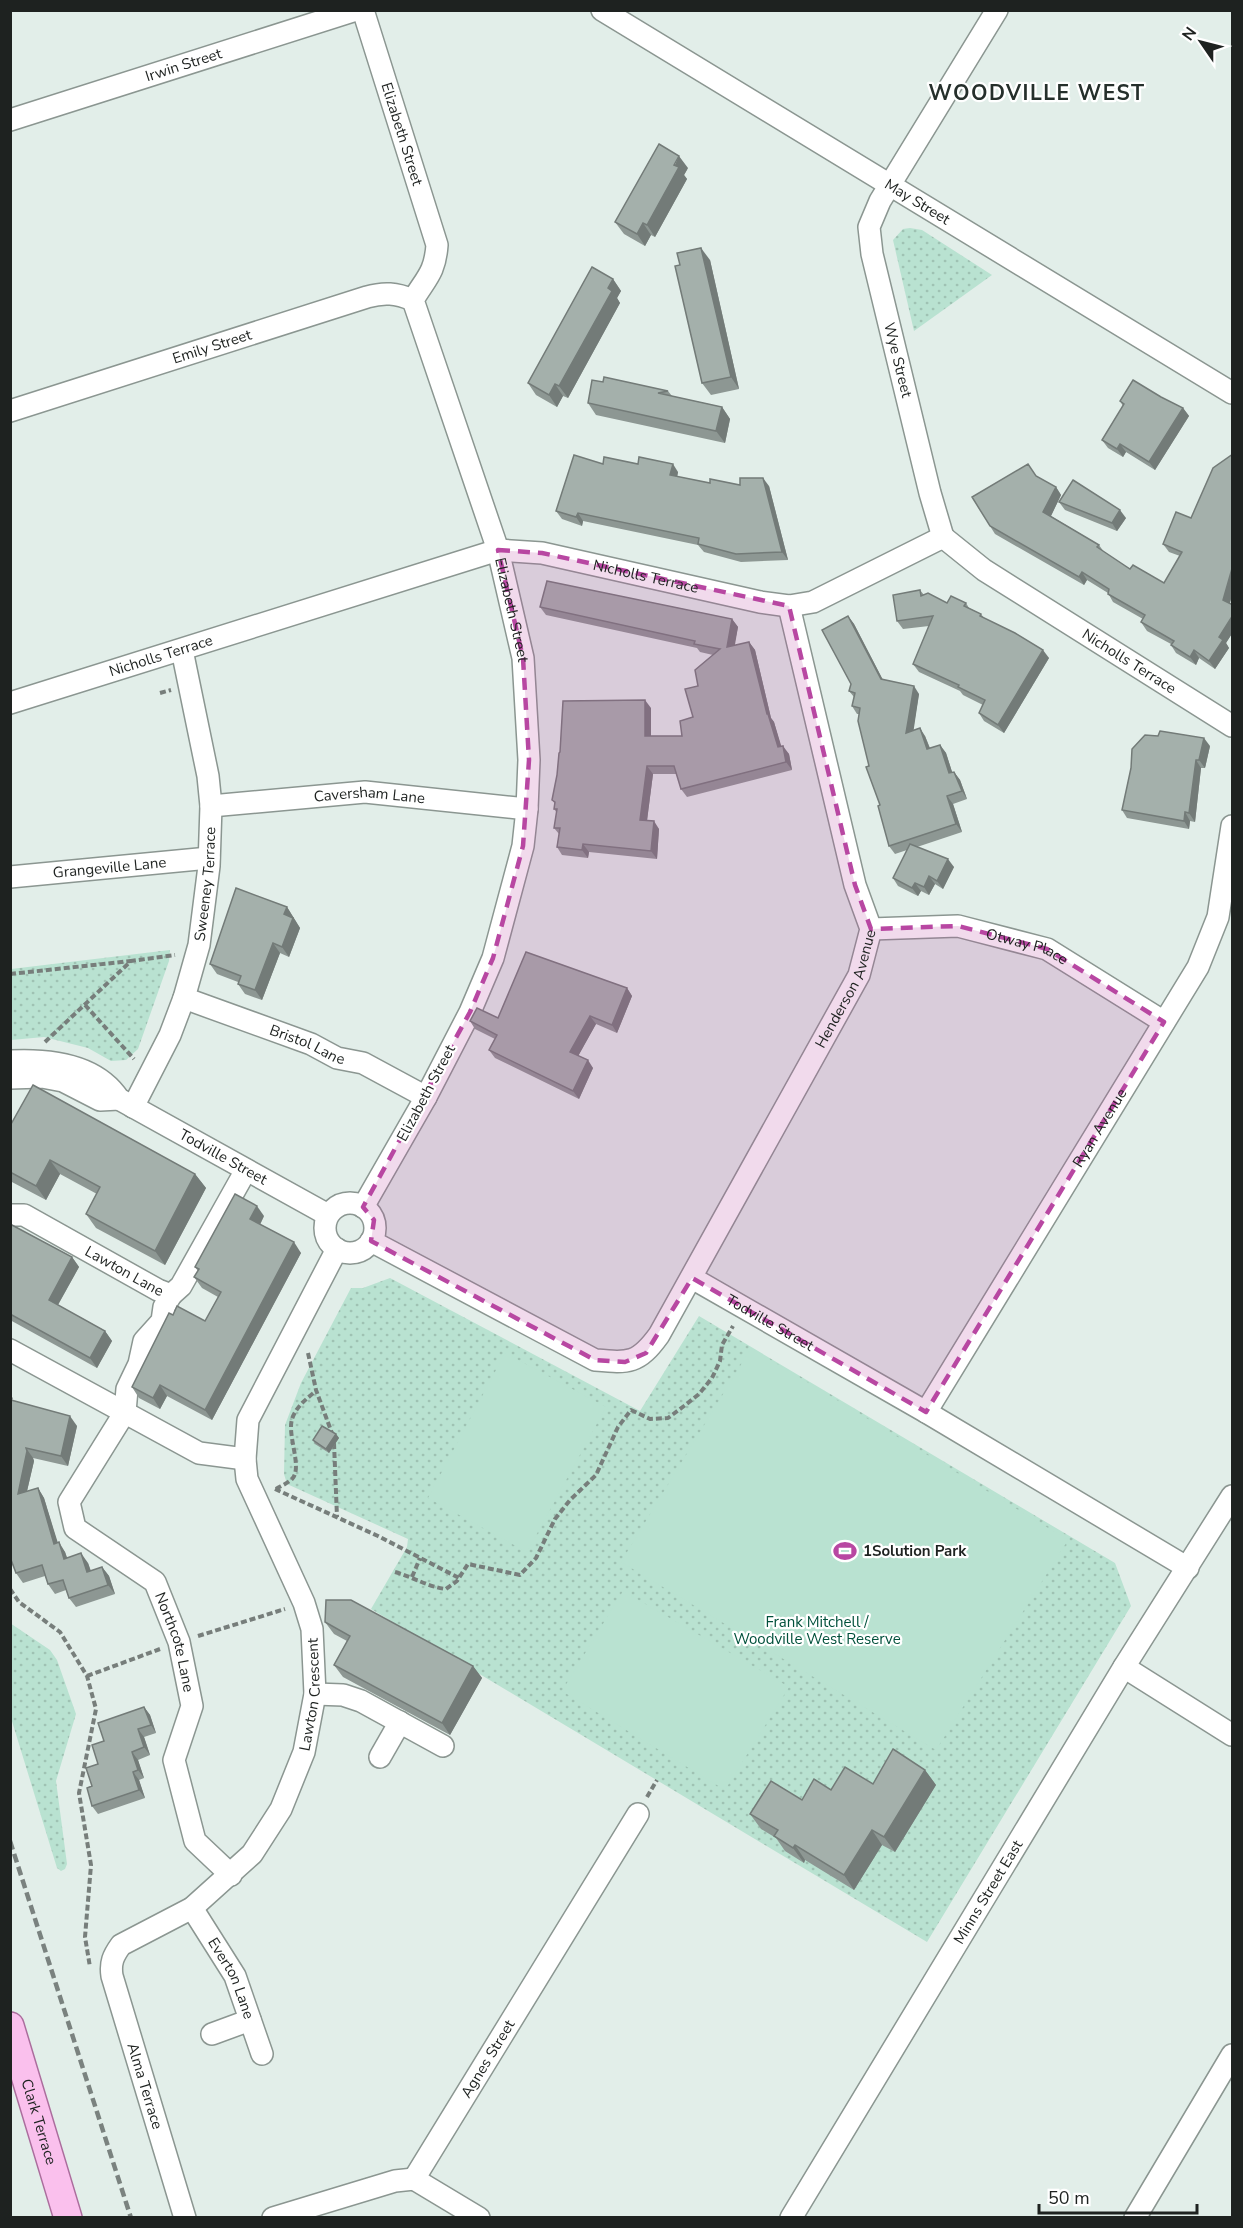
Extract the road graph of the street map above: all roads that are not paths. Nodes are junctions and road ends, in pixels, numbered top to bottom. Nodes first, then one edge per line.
1 (356, 10) edge
2 (363, 10) edge
3 (602, 10) edge
4 (997, 10) edge
5 (10, 120) edge
6 (888, 186) junction
7 (413, 300) junction
8 (1233, 393) edge
9 (10, 411) edge
10 (943, 537) junction
11 (498, 550) junction
12 (789, 606) junction
13 (182, 650) junction
14 (10, 703) edge
15 (1233, 726) edge
16 (211, 806) junction
17 (527, 809) junction
18 (1233, 826) edge
19 (209, 858) junction
20 (10, 877) edge
21 (872, 929) junction
22 (184, 998) junction
23 (1164, 1022) junction
24 (10, 1060) edge
25 (10, 1078) edge
26 (426, 1097) junction
27 (126, 1103) junction
28 (246, 1170) junction
29 (363, 1207) junction
30 (10, 1215) edge
31 (328, 1215) junction
32 (371, 1241) junction
33 (337, 1249) junction
34 (692, 1278) junction
35 (171, 1295) junction
36 (10, 1350) edge
37 (125, 1412) junction
38 (926, 1412) junction
39 (245, 1459) junction
40 (1233, 1496) edge
41 (1188, 1569) junction
42 (1124, 1667) junction
43 (315, 1694) junction
44 (400, 1722) junction
45 (1233, 1735) edge
46 (443, 1746) dead end
47 (380, 1757) dead end
48 (638, 1814) dead end
49 (231, 1875) junction
50 (192, 1908) junction
51 (114, 1954) joint
52 (250, 2020) junction
53 (10, 2026) edge
54 (212, 2034) dead end
55 (262, 2054) dead end
56 (1233, 2055) edge
57 (414, 2179) junction
58 (68, 2217) edge
59 (185, 2217) edge
60 (273, 2217) edge
61 (479, 2217) edge
62 (791, 2217) edge
63 (1135, 2217) edge

1 - 5 street, Irwin Street
2 - 7 street, Elizabeth Street
3 - 6 street, May Street
4 - 6 street, Wye Street
6 - 8 street, May Street
6 - 10 street, Wye Street
7 - 9 street, Emily Street
7 - 11 street, Elizabeth Street
10 - 12 street, Nicholls Terrace
10 - 15 street, Nicholls Terrace
11 - 12 street, Nicholls Terrace
11 - 13 street, Nicholls Terrace
11 - 17 street, Elizabeth Street
12 - 21 street, Henderson Avenue
13 - 14 street, Nicholls Terrace
13 - 16 street, Sweeney Terrace
16 - 17 street, Caversham Lane
16 - 19 street, Sweeney Terrace
17 - 26 street, Elizabeth Street
18 - 23 street, Ryan Avenue
19 - 20 street, Grangeville Lane
19 - 22 street, Sweeney Terrace
21 - 23 street, Otway Place
21 - 34 street, Henderson Avenue
22 - 26 street, Bristol Lane
22 - 27 street, Sweeney Terrace
23 - 38 street, Ryan Avenue
24 - 27 street, Todville Street
25 - 27 street, Todville Street
26 - 29 street, Elizabeth Street
27 - 28 street, Todville Street
28 - 31 street, Todville Street
28 - 35 street, Lawton Lane
29 - 31 street
29 - 32 street
30 - 35 street, Lawton Lane
31 - 33 street
32 - 33 street
32 - 34 street
33 - 39 street
34 - 38 street, Todville Street
35 - 37 street
36 - 37 street
37 - 39 street
37 - 49 street, Northcote Lane
38 - 41 street, Todville Street
39 - 43 street, Lawton Crescent
40 - 41 street, Minns Street East
41 - 42 street, Minns Street East
42 - 45 street
42 - 62 street, Minns Street East
43 - 44 street
43 - 49 street, Lawton Crescent
44 - 46 street
44 - 47 street
48 - 57 street, Agnes Street
49 - 50 street, Lawton Crescent
50 - 51 street, Lawton Crescent
50 - 52 street, Everton Lane
51 - 59 street, Alma Terrace
52 - 54 street
52 - 55 street, Everton Lane
53 - 58 main road, Clark Terrace
56 - 63 street
57 - 60 street
57 - 61 street

